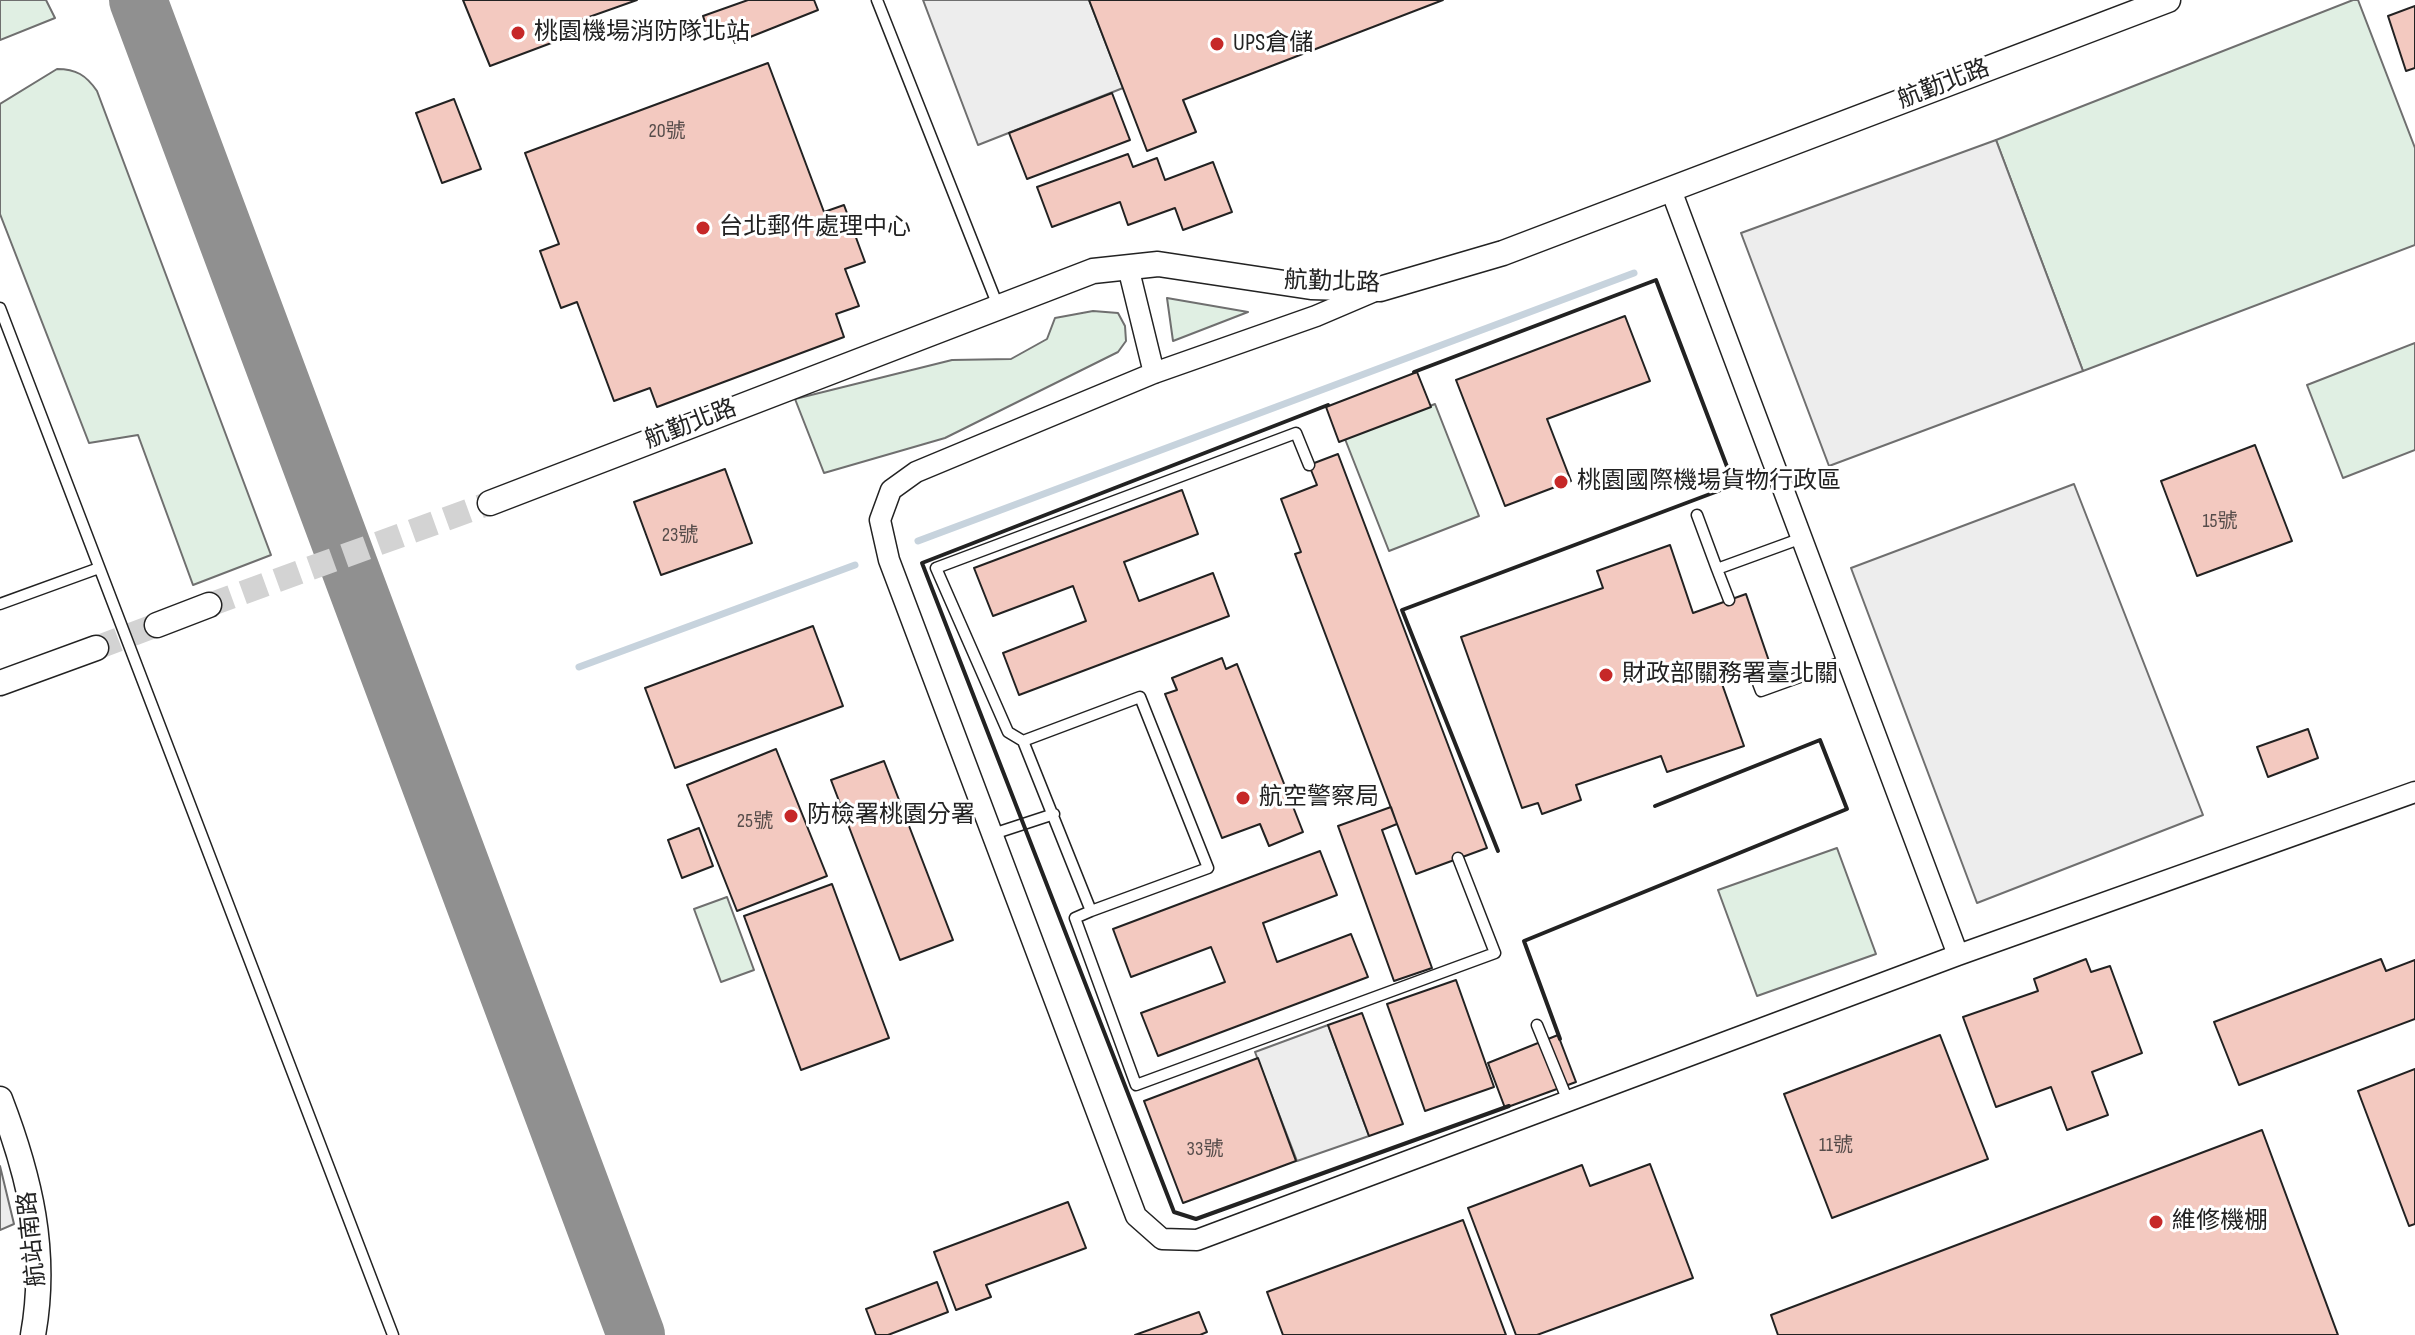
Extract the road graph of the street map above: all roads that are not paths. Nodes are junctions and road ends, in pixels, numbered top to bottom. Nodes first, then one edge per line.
1 (877, 0) edge
2 (2168, 0) edge
3 (1671, 190) junction
4 (1128, 267) junction
5 (1380, 289) junction
6 (998, 306) junction
7 (0, 308) edge
8 (1154, 373) junction
9 (1309, 465) dead end
10 (490, 503) tunnel mouth
11 (1697, 515) dead end
12 (1802, 538) junction
13 (99, 568) junction
14 (1717, 569) junction
15 (1729, 600) dead end
16 (0, 604) edge
17 (209, 605) tunnel mouth
18 (157, 625) tunnel mouth
19 (96, 648) tunnel mouth
20 (1847, 660) junction
21 (1753, 670) dead end
22 (0, 683) edge
23 (1023, 741) junction
24 (2415, 792) edge
25 (1054, 814) junction
26 (993, 834) junction
27 (1458, 858) dead end
28 (1091, 911) junction
29 (1958, 955) junction
30 (1537, 1025) dead end
31 (0, 1099) edge
32 (1568, 1101) junction
33 (33, 1335) edge
34 (393, 1335) edge

1 - 6 lane
2 - 3 street, 航勤北路
3 - 5 street, 航勤北路
3 - 12 street
4 - 5 street, 航勤北路
4 - 6 street, 航勤北路
4 - 8 street
5 - 8 street
6 - 10 street, 航勤北路
7 - 13 lane
8 - 26 street
9 - 23 lane
11 - 14 lane
12 - 14 lane
12 - 20 street
13 - 16 lane
13 - 34 lane
14 - 15 lane
17 - 18 street
19 - 22 street
20 - 21 lane
20 - 29 street
23 - 25 lane
23 - 28 lane
24 - 29 street
25 - 26 lane
25 - 28 lane
26 - 32 street
27 - 28 lane
29 - 32 street
30 - 32 lane
31 - 33 street, 航站南路

